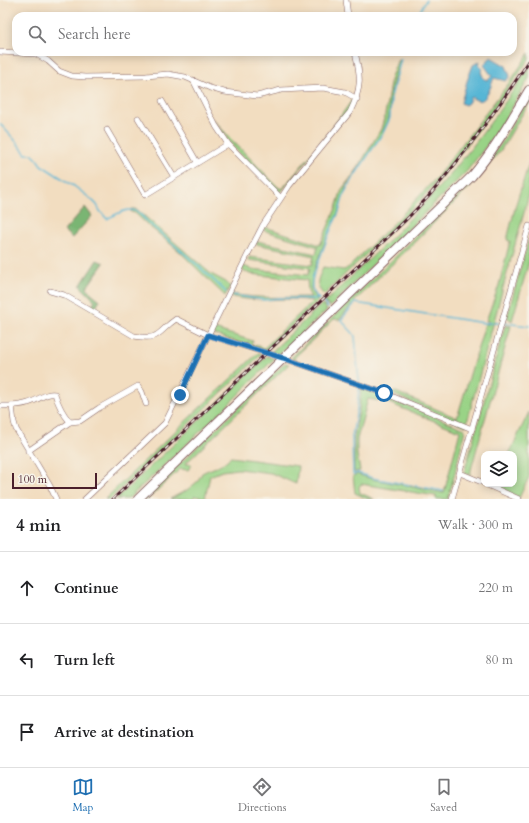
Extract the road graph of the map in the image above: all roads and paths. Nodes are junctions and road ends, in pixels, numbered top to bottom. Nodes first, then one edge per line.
1 (346, 0) edge
2 (348, 12) edge
3 (0, 52) edge
4 (12, 53) edge
5 (39, 56) edge
6 (356, 56) edge
7 (193, 80) junction
8 (529, 90) edge
9 (356, 99) junction
10 (162, 102) dead end
11 (138, 118) dead end
12 (107, 130) dead end
13 (228, 144) junction
14 (197, 162) junction
15 (174, 177) junction
16 (280, 197) junction
17 (529, 226) edge
18 (50, 291) dead end
19 (208, 335) junction
20 (283, 358) junction
21 (146, 404) dead end
22 (0, 406) edge
23 (12, 406) junction
24 (70, 422) junction
25 (472, 429) junction
26 (28, 451) junction
27 (460, 473) junction
28 (481, 482) edge
29 (492, 487) edge
30 (56, 499) edge
31 (85, 499) edge
32 (138, 499) edge
33 (452, 499) edge
34 (519, 499) edge

1 - 2 street
3 - 4 street
5 - 7 street
6 - 9 street
7 - 9 street
7 - 13 street
8 - 20 main road
9 - 16 street
10 - 14 street
11 - 15 street
12 - 15 street
13 - 14 street
13 - 16 street
14 - 15 street
16 - 19 street
17 - 25 street
18 - 19 street
19 - 20 street
19 - 31 street
20 - 25 street
20 - 32 main road
21 - 24 street
22 - 23 street
23 - 24 street
23 - 26 street
24 - 26 street
25 - 27 street
26 - 30 street
27 - 28 street
27 - 33 street
29 - 34 street

